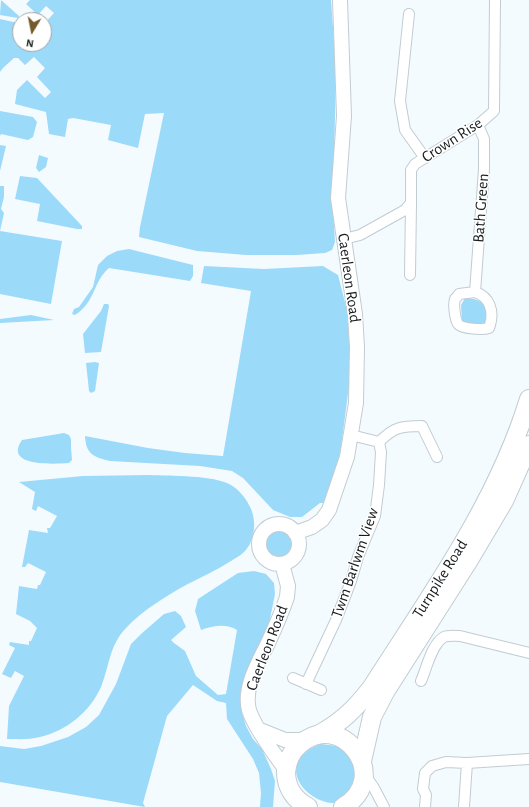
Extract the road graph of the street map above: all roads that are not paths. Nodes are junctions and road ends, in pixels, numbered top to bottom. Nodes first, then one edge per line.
1 (340, 0) edge
2 (495, 0) edge
3 (409, 14) dead end
4 (478, 125) junction
5 (425, 158) junction
6 (411, 203) junction
7 (344, 239) junction
8 (410, 274) dead end
9 (474, 292) dead end
10 (529, 399) edge
11 (351, 435) junction
12 (379, 442) junction
13 (529, 445) edge
14 (437, 457) dead end
15 (295, 533) junction
16 (282, 564) junction
17 (529, 653) edge
18 (293, 678) dead end
19 (421, 681) dead end
20 (306, 684) junction
21 (321, 690) dead end
22 (260, 730) junction
23 (311, 738) junction
24 (529, 759) edge
25 (467, 763) junction
26 (363, 767) junction
27 (287, 777) junction
28 (351, 806) edge
29 (284, 807) edge
30 (308, 807) edge
31 (384, 807) edge
32 (425, 807) edge
33 (464, 807) edge

1 - 7 main road, Caerleon Road
2 - 4 street, Crown Rise
3 - 5 street
4 - 5 street, Crown Rise
4 - 9 street, Bath Green
5 - 6 street, Crown Rise
6 - 7 street
6 - 8 street, Crown Rise
7 - 11 main road, Caerleon Road
10 - 23 highway, Turnpike Road
11 - 12 street
11 - 15 main road, Caerleon Road
12 - 14 street
12 - 20 street, Twm Barlwm View
13 - 26 highway, Turnpike Road
15 - 16 main road
15 - 16 main road
16 - 22 main road, Caerleon Road
17 - 19 street
18 - 20 street
20 - 21 street
22 - 23 main road
22 - 27 main road, Caerleon Road
23 - 26 highway
23 - 27 highway
24 - 25 street
25 - 32 street
25 - 33 street
26 - 28 highway, Turnpike Road
26 - 31 street
27 - 29 highway
27 - 30 highway

